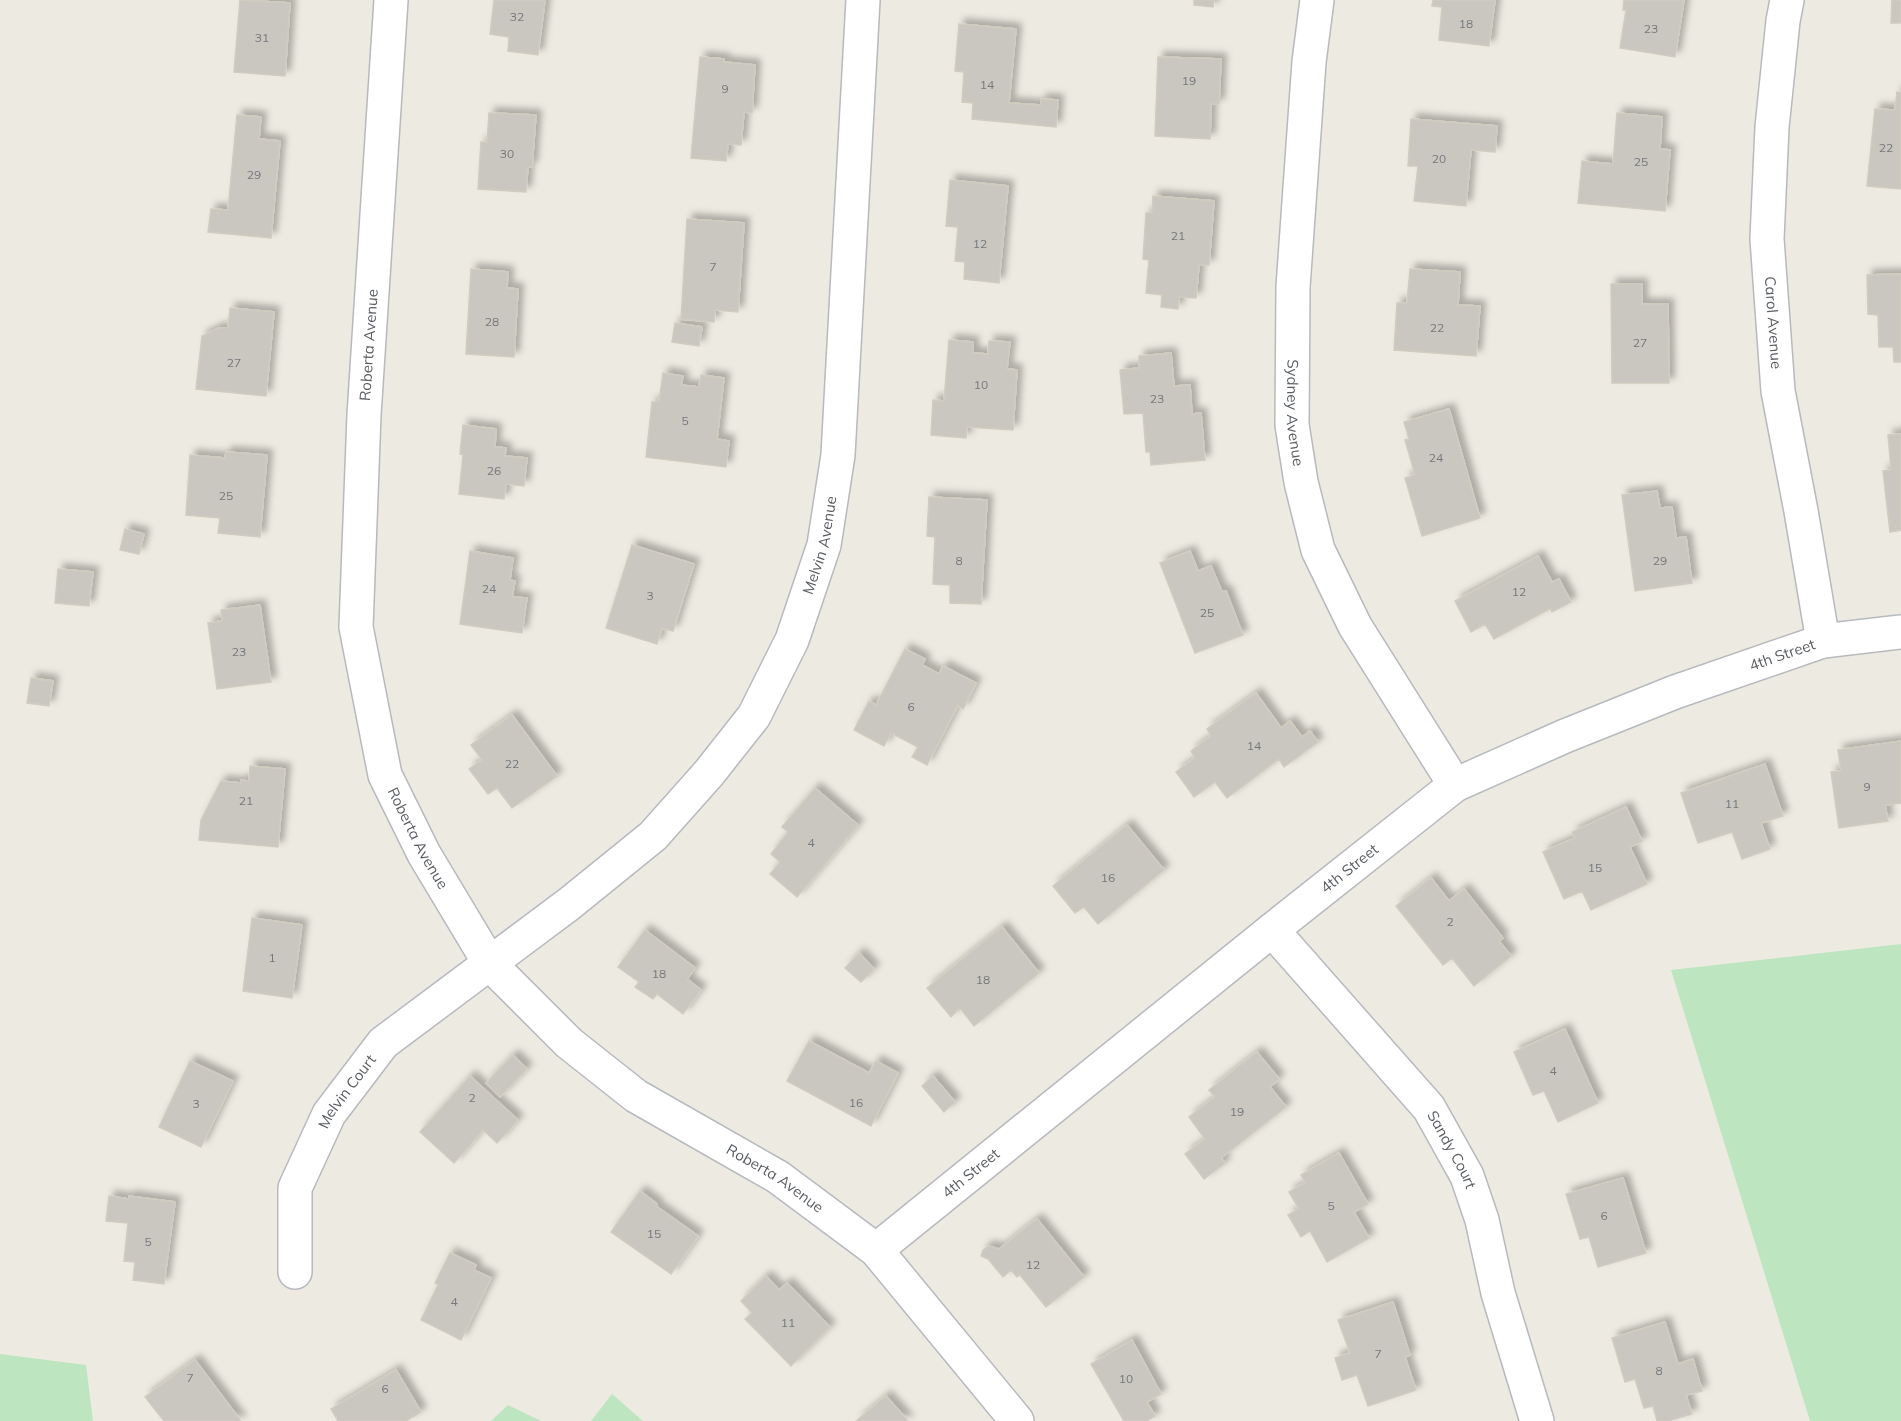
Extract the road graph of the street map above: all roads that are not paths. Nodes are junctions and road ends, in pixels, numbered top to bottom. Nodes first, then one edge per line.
1 (392, 0) edge
2 (863, 0) edge
3 (1317, 0) edge
4 (1787, 0) edge
5 (1901, 632) edge
6 (1823, 642) junction
7 (1455, 785) junction
8 (1272, 930) junction
9 (490, 964) junction
10 (876, 1250) junction
11 (295, 1272) dead end
12 (1017, 1421) edge
13 (1537, 1421) edge

1 - 9 street, Roberta Avenue
2 - 9 street, Melvin Avenue
3 - 7 street, Sydney Avenue
4 - 6 street, Carol Avenue
5 - 6 street, 4th Street
6 - 7 street, 4th Street
7 - 8 street, 4th Street
8 - 10 street, 4th Street
8 - 13 street, Sandy Court
9 - 10 street, Roberta Avenue
9 - 11 street, Melvin Court
10 - 12 street, Roberta Avenue

